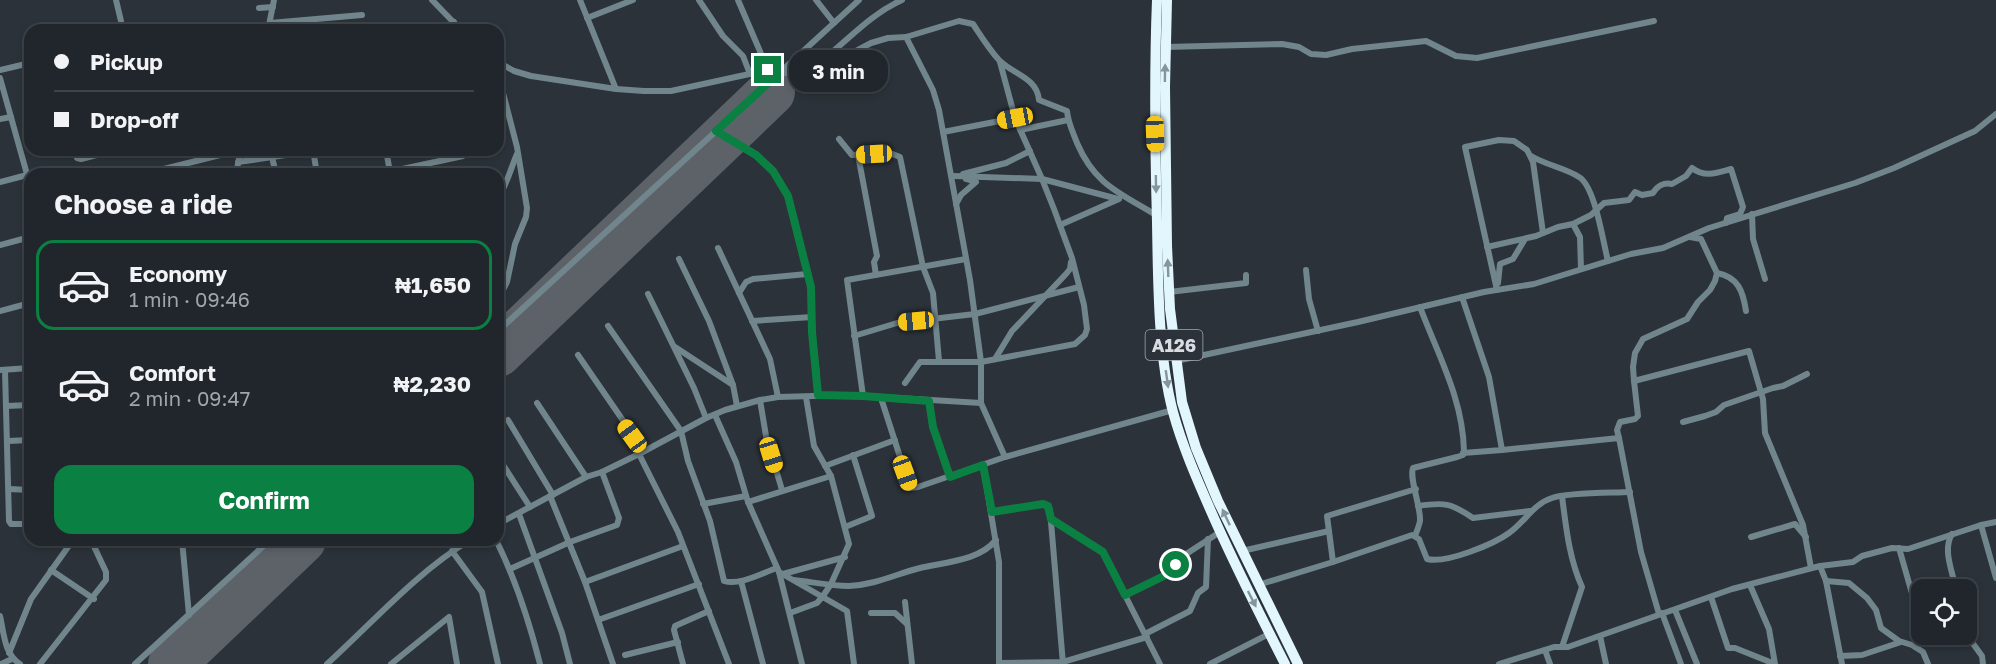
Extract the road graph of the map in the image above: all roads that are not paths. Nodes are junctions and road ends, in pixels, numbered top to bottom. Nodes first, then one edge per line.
1 (118, 0) edge
2 (432, 0) edge
3 (580, 0) edge
4 (633, 0) edge
5 (699, 0) edge
6 (738, 0) edge
7 (816, 0) edge
8 (844, 0) edge
9 (859, 0) edge
10 (902, 0) edge
11 (1157, 0) edge
12 (1167, 0) edge
13 (274, 4) edge
14 (851, 7) junction
15 (260, 8) dead end
16 (362, 15) dead end
17 (587, 18) junction
18 (121, 21) dead end
19 (1654, 21) dead end
20 (454, 22) joint
21 (834, 23) junction
22 (270, 24) edge
23 (292, 24) edge
24 (451, 24) edge
25 (906, 37) junction
26 (1166, 47) junction
27 (824, 60) junction
28 (1000, 62) junction
29 (24, 64) edge
30 (504, 65) edge
31 (0, 70) edge
32 (768, 70) junction
33 (750, 74) junction
34 (776, 76) junction
35 (0, 78) edge
36 (616, 89) junction
37 (504, 97) edge
38 (1996, 114) edge
39 (11, 117) junction
40 (1015, 118) junction
41 (0, 119) edge
42 (1068, 120) junction
43 (1020, 130) junction
44 (716, 131) junction
45 (943, 132) junction
46 (839, 139) dead end
47 (1030, 151) junction
48 (518, 153) junction
49 (858, 155) junction
50 (76, 156) edge
51 (93, 156) edge
52 (216, 156) edge
53 (240, 156) edge
54 (279, 156) edge
55 (463, 156) dead end
56 (1530, 156) junction
57 (272, 157) junction
58 (238, 162) junction
59 (25, 168) edge
60 (168, 168) edge
61 (237, 168) edge
62 (275, 168) edge
63 (408, 168) edge
64 (24, 176) edge
65 (952, 177) junction
66 (1042, 178) junction
67 (0, 182) edge
68 (504, 186) edge
69 (1125, 196) junction
70 (1118, 199) junction
71 (956, 204) junction
72 (1596, 210) junction
73 (1752, 214) junction
74 (1157, 215) junction
75 (1726, 223) junction
76 (1574, 224) junction
77 (1060, 225) junction
78 (1543, 233) junction
79 (1690, 237) junction
80 (24, 239) edge
81 (1525, 239) junction
82 (0, 245) edge
83 (1487, 247) junction
84 (718, 248) dead end
85 (1072, 258) junction
86 (679, 259) dead end
87 (966, 259) junction
88 (1608, 261) junction
89 (923, 267) junction
90 (1581, 269) junction
91 (1306, 270) dead end
92 (1717, 273) junction
93 (807, 274) junction
94 (876, 275) junction
95 (1246, 275) dead end
96 (1765, 279) dead end
97 (1079, 287) junction
98 (504, 288) edge
99 (1497, 290) junction
100 (1169, 292) junction
101 (740, 293) junction
102 (648, 294) dead end
103 (1044, 297) junction
104 (1462, 297) junction
105 (24, 305) edge
106 (1420, 307) junction
107 (0, 311) edge
108 (1746, 311) dead end
109 (975, 314) junction
110 (812, 317) junction
111 (936, 319) junction
112 (752, 321) junction
113 (504, 325) edge
114 (608, 326) dead end
115 (1318, 331) junction
116 (854, 336) junction
117 (674, 347) junction
118 (578, 355) dead end
119 (995, 359) junction
120 (939, 361) junction
121 (1176, 361) junction
122 (981, 362) junction
123 (24, 368) edge
124 (3, 370) edge
125 (1807, 374) dead end
126 (1634, 381) junction
127 (905, 382) dead end
128 (733, 385) junction
129 (1761, 393) junction
130 (818, 395) junction
131 (778, 396) junction
132 (863, 396) junction
133 (806, 397) junction
134 (881, 398) junction
135 (760, 400) junction
136 (929, 401) junction
137 (537, 403) dead end
138 (981, 403) junction
139 (24, 405) edge
140 (6, 406) junction
141 (737, 406) junction
142 (1173, 410) junction
143 (715, 415) junction
144 (706, 418) junction
145 (508, 420) dead end
146 (1683, 422) dead end
147 (681, 431) junction
148 (1619, 438) junction
149 (24, 440) edge
150 (895, 440) junction
151 (8, 441) junction
152 (1502, 450) junction
153 (642, 453) junction
154 (1463, 453) junction
155 (853, 455) junction
156 (1005, 457) junction
157 (983, 465) junction
158 (504, 466) edge
159 (825, 466) junction
160 (602, 472) junction
161 (831, 476) junction
162 (586, 477) junction
163 (950, 477) junction
164 (9, 489) junction
165 (1416, 489) junction
166 (24, 490) edge
167 (782, 490) junction
168 (1630, 492) junction
169 (551, 495) junction
170 (1562, 496) junction
171 (747, 499) junction
172 (703, 504) junction
173 (1418, 506) junction
174 (530, 507) junction
175 (1531, 510) junction
176 (992, 512) junction
177 (519, 514) junction
178 (1051, 519) junction
179 (504, 521) edge
180 (1996, 522) edge
181 (24, 524) edge
182 (1981, 525) junction
183 (844, 527) junction
184 (1329, 531) junction
185 (1220, 532) junction
186 (1952, 534) junction
187 (1415, 536) junction
188 (1750, 537) dead end
189 (1806, 537) junction
190 (1208, 539) junction
191 (996, 540) junction
192 (570, 542) junction
193 (69, 546) edge
194 (94, 546) edge
195 (183, 546) edge
196 (262, 546) edge
197 (460, 546) edge
198 (499, 546) edge
199 (683, 546) junction
200 (1899, 548) junction
201 (452, 551) junction
202 (1241, 551) junction
203 (534, 556) junction
204 (845, 556) junction
205 (1333, 562) junction
206 (1820, 566) junction
207 (510, 568) junction
208 (1811, 568) junction
209 (51, 570) junction
210 (780, 571) junction
211 (1996, 578) edge
212 (1954, 579) edge
213 (794, 580) junction
214 (741, 581) junction
215 (1826, 581) junction
216 (585, 582) junction
217 (699, 584) junction
218 (831, 584) junction
219 (1258, 585) junction
220 (1750, 585) junction
221 (1911, 590) edge
222 (1125, 595) junction
223 (823, 596) junction
224 (1711, 597) junction
225 (94, 598) junction
226 (905, 602) dead end
227 (1675, 610) junction
228 (709, 611) junction
229 (790, 613) junction
230 (871, 613) dead end
231 (1661, 614) junction
232 (0, 615) edge
233 (189, 615) junction
234 (598, 620) junction
235 (908, 625) junction
236 (1274, 631) junction
237 (1146, 635) junction
238 (1600, 636) junction
239 (678, 642) junction
240 (1901, 642) junction
241 (1973, 645) edge
242 (1562, 647) junction
243 (1545, 650) junction
244 (625, 655) dead end
245 (11, 656) junction
246 (1840, 656) junction
247 (1063, 663) edge
248 (1, 664) edge
249 (20, 664) edge
250 (40, 664) edge
251 (135, 664) edge
252 (327, 664) edge
253 (391, 664) edge
254 (457, 664) edge
255 (498, 664) edge
256 (540, 664) edge
257 (570, 664) edge
258 (613, 664) edge
259 (683, 664) edge
260 (729, 664) edge
261 (763, 664) edge
262 (802, 664) edge
263 (854, 664) edge
264 (912, 664) edge
265 (999, 664) edge
266 (1160, 664) edge
267 (1210, 664) edge
268 (1285, 664) edge
269 (1298, 664) edge
270 (1503, 664) edge
271 (1550, 664) edge
272 (1606, 664) edge
273 (1681, 664) edge
274 (1697, 664) edge
275 (1842, 664) edge
276 (1928, 664) edge
277 (1983, 664) edge

1 - 18 street
2 - 20 street
3 - 17 street
4 - 17 street
5 - 33 street
6 - 32 street
7 - 21 street
8 - 14 street
9 - 14 street
10 - 27 street
11 -> 74 highway, A126
12 - 26 highway, A126
13 - 15 street
13 - 22 street
14 - 21 street
16 - 23 street
17 - 36 street
19 - 26 street
20 - 24 street
21 - 34 street
25 - 27 street
25 - 28 street
25 - 45 street
100 -> 26 highway, A126
27 - 34 street
28 - 40 street
28 - 42 street
29 - 31 street
30 - 36 street
32 - 33 street
32 - 34 street
33 - 36 street
34 - 44 street
35 - 39 street
37 - 48 street
38 - 73 street
39 - 41 street
39 - 59 street
40 - 43 street
40 - 45 street
42 - 43 street
42 - 69 street
43 - 47 street
44 - 93 street
44 - 113 street
45 - 65 street
46 - 49 street
47 - 65 street
47 - 66 street
48 - 68 street
48 - 98 street
49 - 89 street
49 - 94 street
50 - 51 street
52 - 60 street
53 - 58 street
54 - 57 street
55 - 63 street
56 - 72 street
56 - 78 street
56 - 83 street
57 - 58 street
57 - 62 street
58 - 61 street
64 - 67 street
65 - 66 street
65 - 71 street
65 - 71 street
66 - 70 street
66 - 77 street
69 - 70 street
69 - 74 street
70 - 77 street
71 - 87 street
72 - 75 street
72 - 76 street
72 - 88 street
73 - 75 street
73 - 96 street
74 -> 142 highway, A126
75 - 79 street
76 - 78 street
76 - 90 street
77 - 85 street
78 - 81 street
79 - 88 street
79 - 92 street
80 - 82 street
81 - 83 street
81 - 99 street
83 - 99 street
84 - 101 street
85 - 97 street
85 - 103 street
86 - 128 street
87 - 89 street
87 - 109 street
88 - 90 street
89 - 94 street
89 - 111 street
90 - 99 street
91 - 115 street
92 - 108 street
92 - 126 street
93 - 101 street
93 - 110 street
94 - 116 street
95 - 100 street
97 - 103 street
97 - 119 street
99 - 104 street
100 - 121 highway, A126
101 - 112 street
102 - 117 street
103 - 109 street
103 - 119 street
104 - 106 street
104 - 152 street
105 - 107 street
106 - 115 street
106 - 154 street
109 - 111 street
109 - 122 street
110 - 112 street
110 - 130 street
111 - 116 street
111 - 120 street
112 - 131 street
114 - 147 street
115 - 121 street
116 - 132 street
117 - 128 street
117 - 144 street
118 - 153 street
119 - 122 street
120 - 122 street
120 - 127 street
202 -> 121 highway, A126
122 - 138 street
123 - 124 street
124 - 140 street
125 - 129 street
126 - 129 street
126 - 148 street
128 - 141 street
129 - 146 street
129 - 189 street
130 - 132 street
130 - 133 street
131 - 133 street
131 - 135 street
132 - 134 street
133 - 159 street
134 - 136 street
134 - 150 street
135 - 141 street
135 - 167 street
136 - 138 street
136 - 163 street
137 - 162 street
138 - 156 street
139 - 140 street
140 - 151 street
141 - 143 street
142 - 156 street
142 - 185 highway, A126
143 - 144 street
143 - 171 street
144 - 147 street
145 - 169 street
147 - 153 street
147 - 172 street
148 - 152 street
148 - 168 street
149 - 151 street
150 - 155 street
150 - 163 street
151 - 164 street
152 - 154 street
153 - 160 street
153 - 199 street
154 - 165 street
155 - 159 street
155 - 183 street
156 - 157 street
157 - 163 street
157 - 176 street
158 - 174 street
159 - 161 street
160 - 162 street
160 - 192 street
161 - 167 street
161 - 183 street
162 - 169 street
164 - 166 street
164 - 181 street
165 - 173 street
165 - 184 street
167 - 171 street
168 - 170 street
168 - 231 street
169 - 174 street
169 - 192 street
170 - 175 street
170 - 242 street
171 - 172 street
171 - 210 street
172 - 214 street
173 - 175 street
173 - 187 street
174 - 177 street
175 - 187 street
176 - 178 street
176 - 191 street
177 - 179 street
177 - 203 street
178 - 222 street
178 - 247 street
180 - 182 street
182 - 186 street
182 - 211 street
183 - 204 street
184 - 202 street
184 - 205 street
185 - 190 street
185 -> 236 highway, A126
186 - 200 street
186 - 212 street
187 - 205 street
188 - 189 street
189 - 208 street
190 - 222 street
190 - 237 street
191 - 218 street
191 - 265 street
192 - 203 street
192 - 216 street
193 - 209 street
194 - 225 street
195 - 233 street
196 - 233 street
197 - 201 street
198 - 207 street
199 - 216 street
199 - 217 street
200 - 206 street
200 - 221 street
201 - 252 street
201 - 255 street
202 - 219 highway, A126
203 - 207 street
203 - 257 street
204 - 210 street
204 - 218 street
205 - 219 street
206 - 208 street
206 - 215 street
207 - 256 street
208 - 220 street
209 - 225 street
209 - 245 street
210 - 213 street
210 - 214 street
210 - 229 street
213 - 218 street
213 - 223 street
214 - 261 street
215 - 240 street
215 - 246 street
216 - 234 street
217 - 228 street
217 - 234 street
218 - 223 street
219 - 236 highway, A126
220 - 224 street
220 - 224 street
222 - 237 street
223 - 229 street
223 - 263 street
224 - 227 street
225 - 250 street
226 - 235 street
227 - 231 street
227 - 274 street
228 - 239 street
228 - 260 street
229 - 262 street
230 - 235 street
231 - 238 street
231 - 273 street
232 - 245 street
233 - 251 street
234 - 258 street
235 - 264 street
236 - 267 street
236 - 268 highway, A126
236 - 269 highway, A126
237 - 247 street
237 - 266 street
238 - 242 street
238 - 272 street
239 - 244 street
239 - 259 street
240 - 246 street
240 - 276 street
241 - 277 street
242 - 243 street
243 - 270 street
243 - 271 street
245 - 248 street
245 - 249 street
246 - 275 street
247 - 265 street
253 - 254 street

